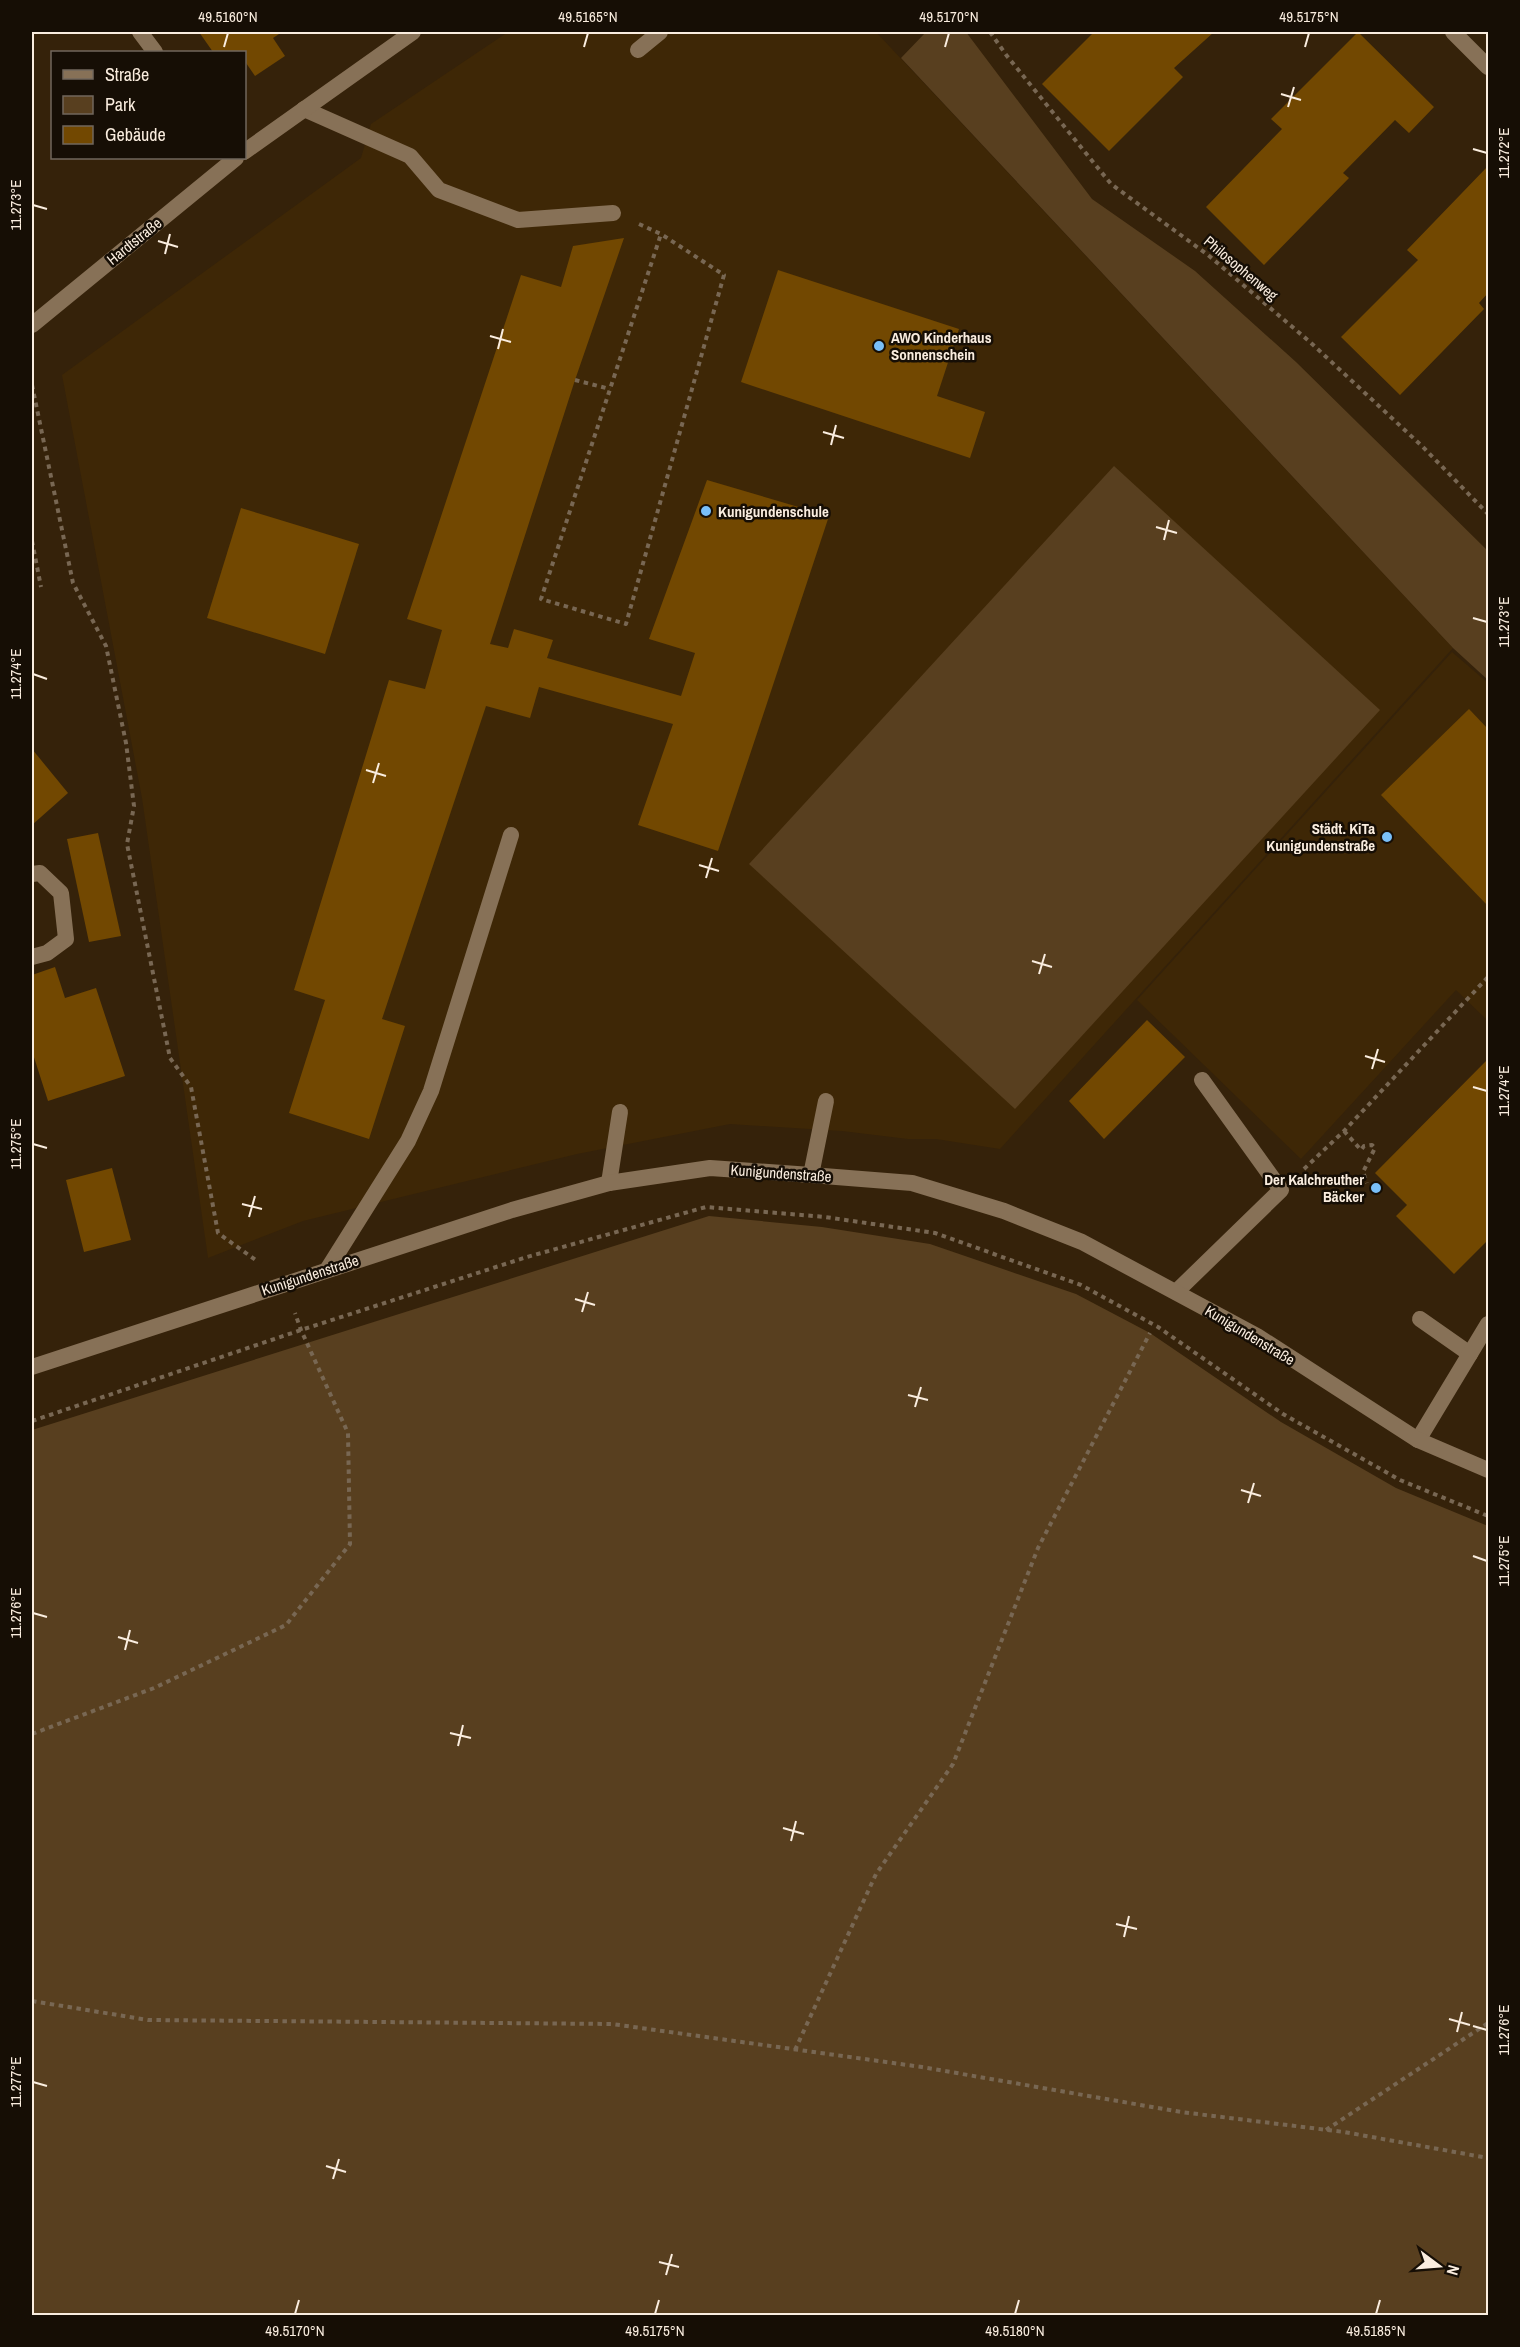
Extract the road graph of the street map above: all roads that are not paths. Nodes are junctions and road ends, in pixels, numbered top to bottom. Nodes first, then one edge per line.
1 (140, 32) edge
2 (413, 32) edge
3 (660, 32) edge
4 (1453, 32) edge
5 (638, 50) dead end
6 (154, 51) edge
7 (1488, 67) edge
8 (304, 109) junction
9 (246, 150) edge
10 (234, 159) edge
11 (613, 213) road end
12 (32, 325) edge
13 (511, 835) dead end
14 (32, 874) edge
15 (32, 957) edge
16 (1202, 1080) dead end
17 (825, 1101) dead end
18 (620, 1112) dead end
19 (811, 1175) junction
20 (609, 1183) junction
21 (327, 1270) junction
22 (1176, 1292) junction
23 (1420, 1320) dead end
24 (1488, 1324) edge
25 (1470, 1354) junction
26 (32, 1366) edge
27 (1418, 1440) junction
28 (1488, 1470) edge

1 - 6 street
2 - 8 street, Hardtstraße
3 - 5 street
4 - 7 street
8 - 9 street, Hardtstraße
8 - 11 street
10 - 12 street, Hardtstraße
13 - 21 street
14 - 15 street
16 - 22 street
17 - 19 street
18 - 20 street
19 - 20 street, Kunigundenstraße
19 - 22 street, Kunigundenstraße
20 - 21 street, Kunigundenstraße
21 - 26 street, Kunigundenstraße
22 - 27 street, Kunigundenstraße
23 - 25 street
24 - 25 street
25 - 27 street
27 - 28 street, Kunigundenstraße

